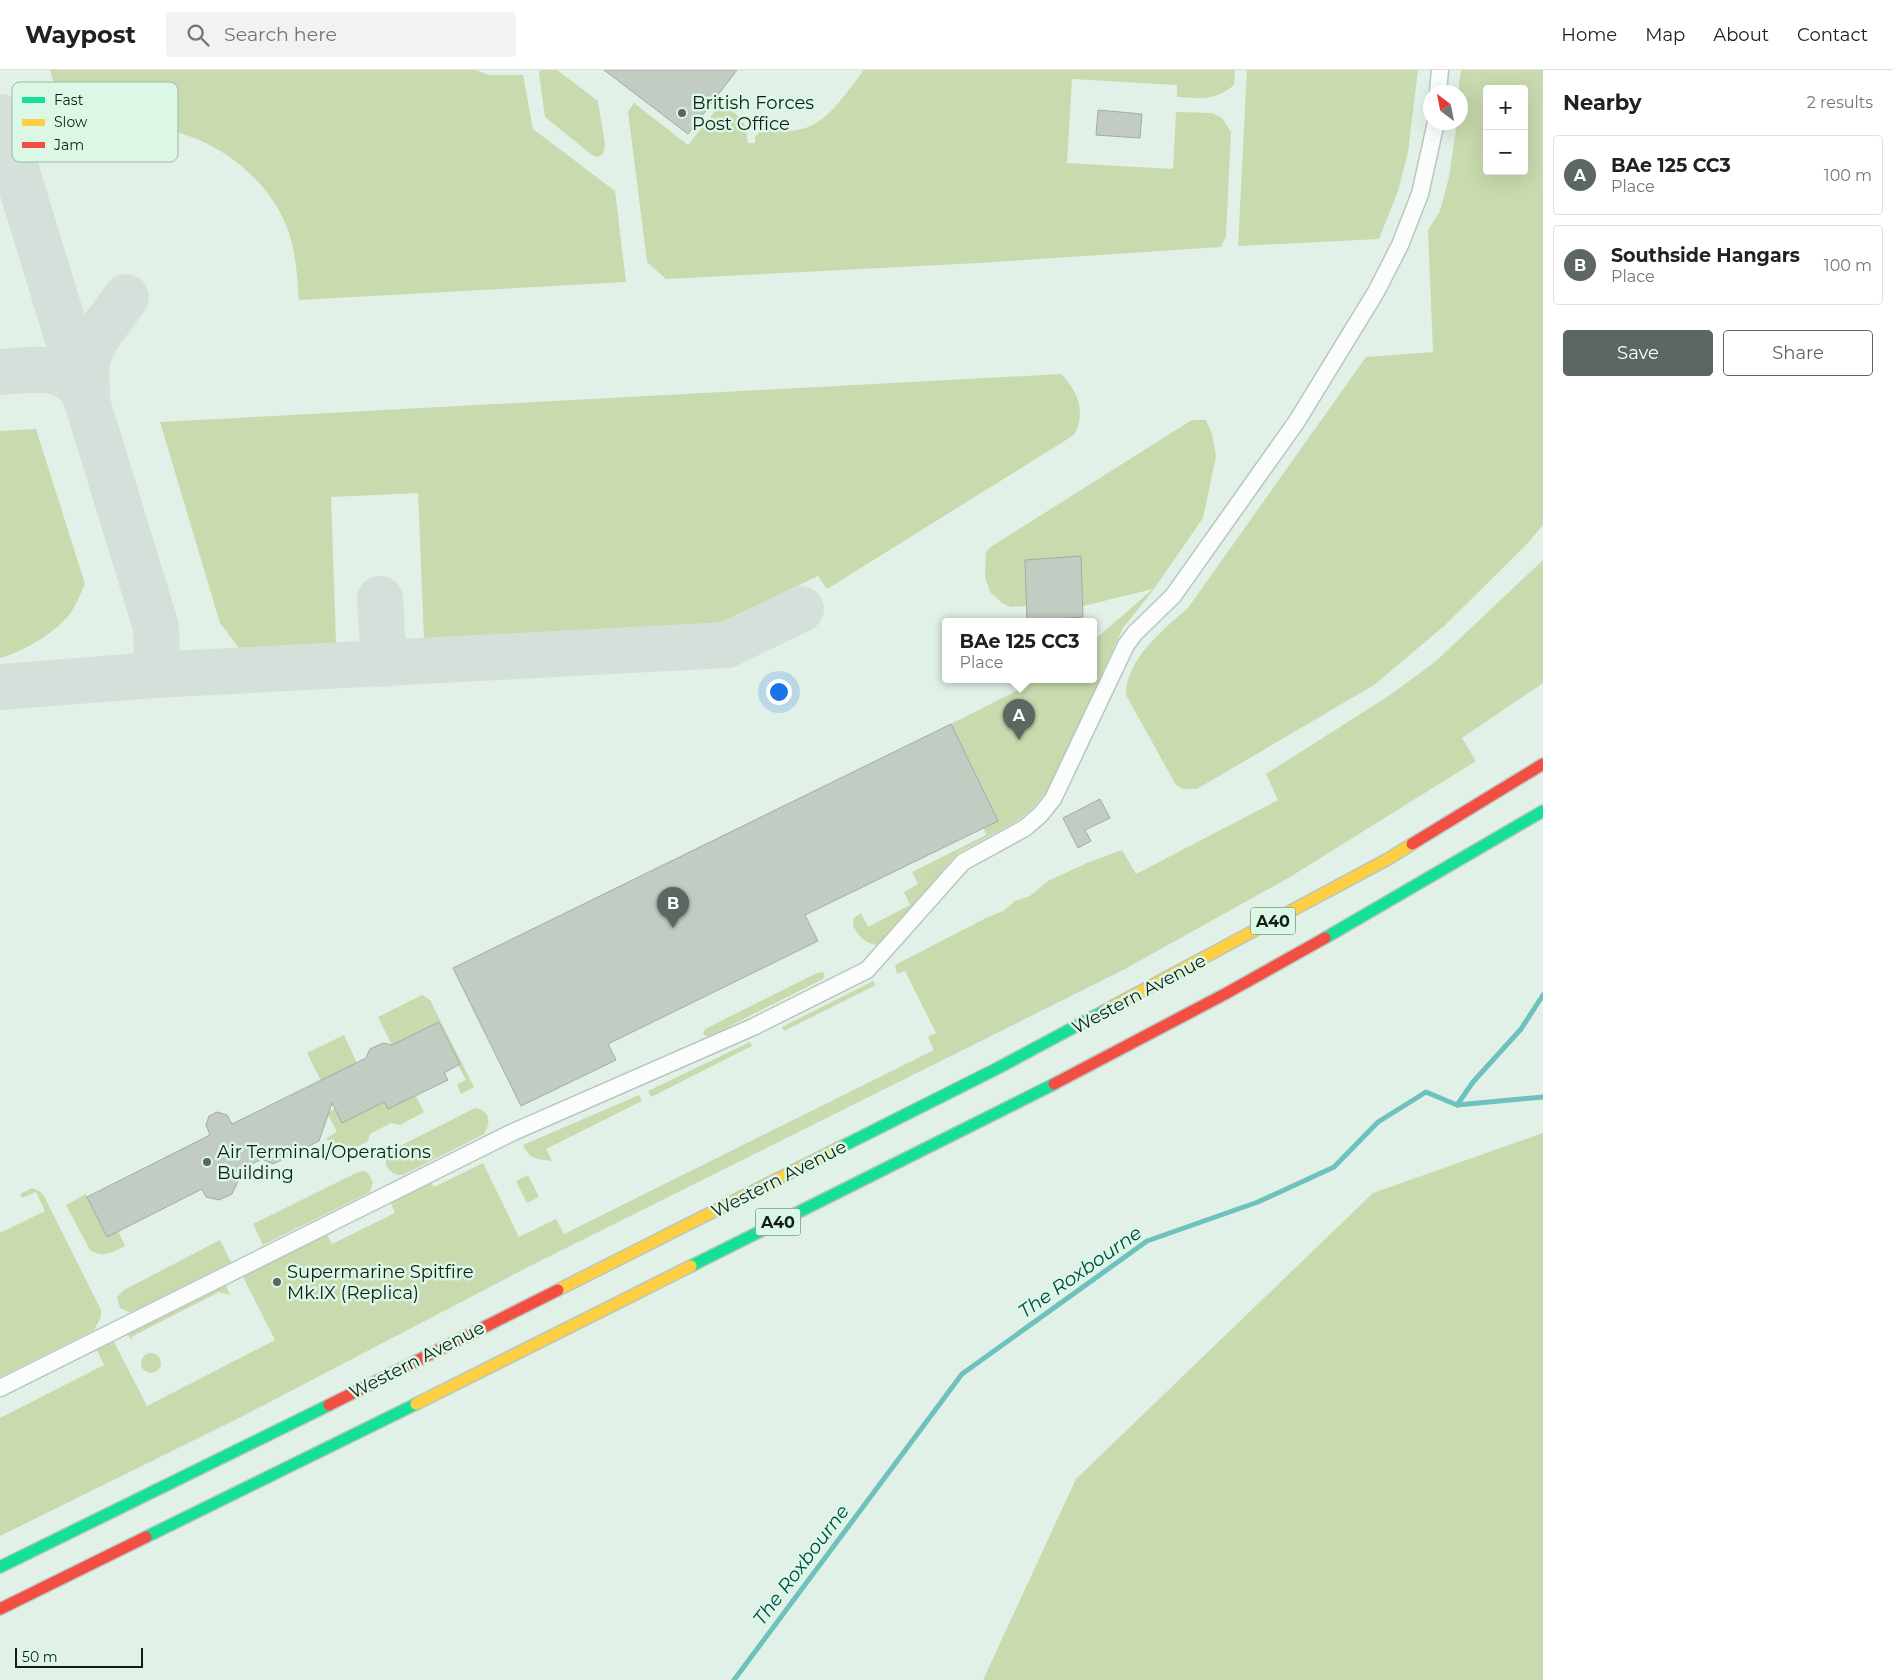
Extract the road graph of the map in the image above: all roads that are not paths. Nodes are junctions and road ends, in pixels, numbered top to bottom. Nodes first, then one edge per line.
1 (1440, 70) edge
2 (1439, 85) edge
3 (1434, 130) edge
4 (1543, 764) edge
5 (1543, 811) edge
6 (0, 1388) edge
7 (0, 1566) edge
8 (0, 1609) edge

1 - 2 street
3 - 6 street
4 - 7 highway, Western Avenue / A40
5 - 8 highway, A40

